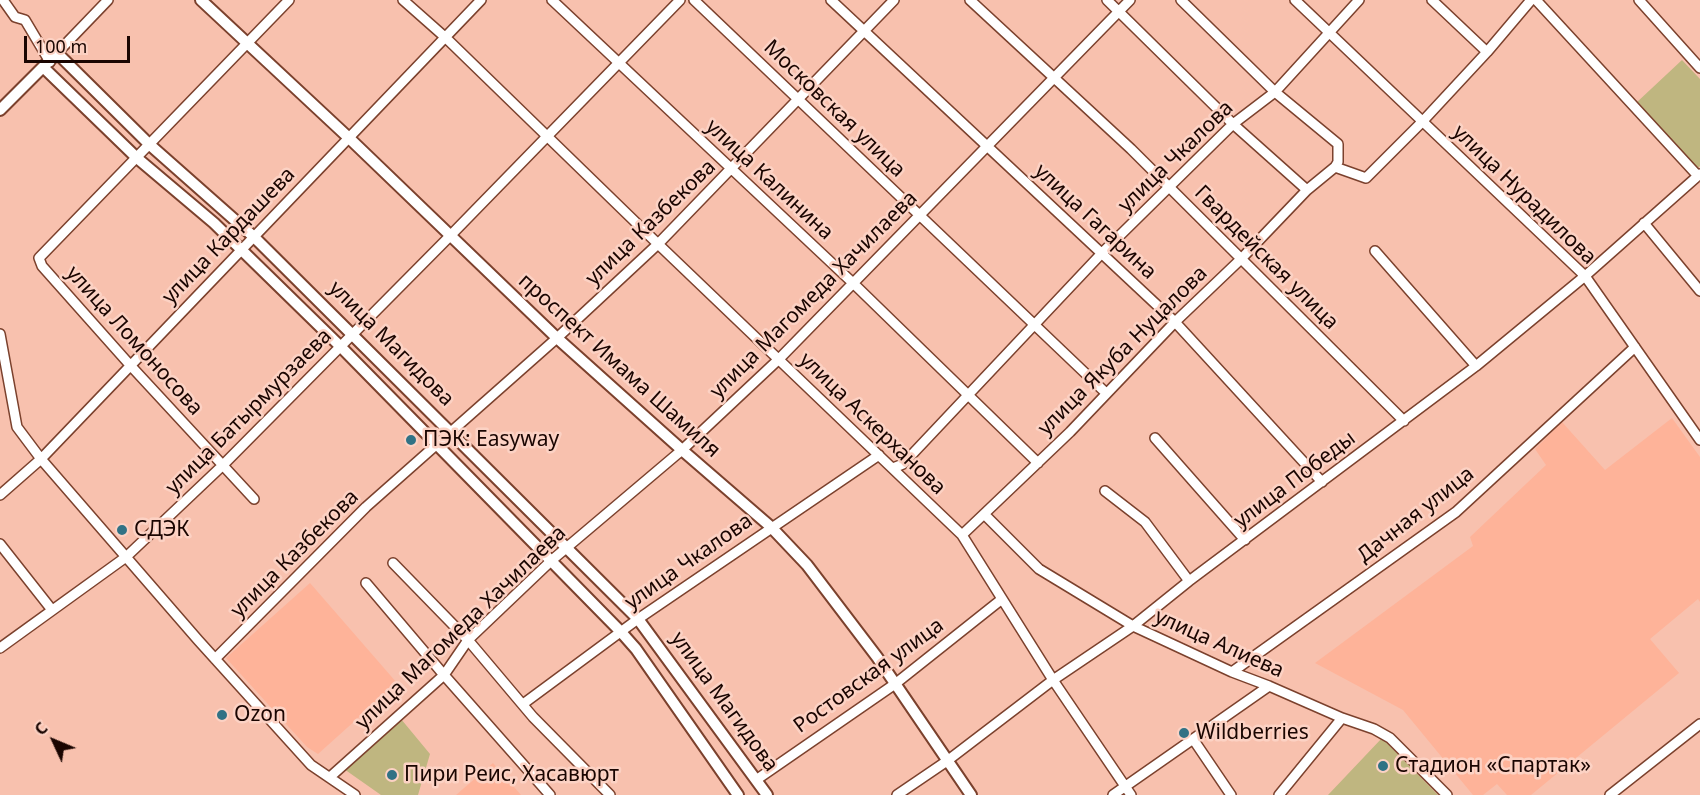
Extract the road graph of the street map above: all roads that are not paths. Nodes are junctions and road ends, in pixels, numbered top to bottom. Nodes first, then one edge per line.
1 (3, 0) edge
2 (108, 0) edge
3 (201, 0) edge
4 (289, 0) edge
5 (403, 0) edge
6 (481, 0) edge
7 (552, 0) edge
8 (681, 0) edge
9 (694, 0) edge
10 (831, 0) edge
11 (894, 0) edge
12 (970, 0) edge
13 (1107, 0) edge
14 (1130, 0) edge
15 (1181, 0) edge
16 (1295, 0) edge
17 (1359, 0) edge
18 (1432, 0) edge
19 (1531, 0) edge
20 (1536, 0) edge
21 (1639, 0) edge
22 (1119, 12) junction
23 (864, 31) junction
24 (1329, 33) junction
25 (446, 38) junction
26 (246, 44) junction
27 (1487, 52) junction
28 (50, 61) junction
29 (620, 63) junction
30 (1700, 68) edge
31 (1056, 77) junction
32 (1275, 92) junction
33 (799, 100) junction
34 (0, 110) edge
35 (1422, 122) junction
36 (1233, 124) junction
37 (547, 137) junction
38 (349, 138) junction
39 (150, 145) junction
40 (988, 147) junction
41 (137, 158) junction
42 (1335, 167) junction
43 (732, 169) junction
44 (1699, 175) edge
45 (1169, 187) junction
46 (1307, 190) junction
47 (920, 216) junction
48 (1644, 223) junction
49 (450, 236) junction
50 (254, 237) junction
51 (657, 244) junction
52 (241, 250) junction
53 (1375, 251) dead end
54 (1101, 253) junction
55 (1241, 259) junction
56 (1585, 276) junction
57 (854, 284) junction
58 (1700, 291) edge
59 (1175, 322) junction
60 (1034, 325) junction
61 (0, 334) edge
62 (353, 334) junction
63 (557, 338) junction
64 (342, 346) junction
65 (1635, 347) junction
66 (779, 359) junction
67 (130, 365) junction
68 (1476, 366) junction
69 (1107, 393) junction
70 (968, 395) junction
71 (1404, 421) junction
72 (451, 431) junction
73 (1155, 438) dead end
74 (1700, 440) edge
75 (437, 443) junction
76 (682, 450) junction
77 (879, 455) junction
78 (41, 459) junction
79 (1038, 463) junction
80 (222, 466) junction
81 (893, 468) junction
82 (1322, 482) junction
83 (1105, 491) dead end
84 (0, 495) edge
85 (254, 499) dead end
86 (984, 513) junction
87 (771, 526) junction
88 (962, 535) junction
89 (1245, 540) junction
90 (0, 544) edge
91 (567, 547) junction
92 (126, 557) junction
93 (552, 560) junction
94 (393, 563) dead end
95 (1189, 581) junction
96 (366, 583) dead end
97 (1002, 598) junction
98 (52, 610) junction
99 (638, 619) junction
100 (1133, 626) junction
101 (621, 632) junction
102 (468, 640) junction
103 (0, 648) edge
104 (215, 659) junction
105 (1232, 672) junction
106 (444, 675) junction
107 (1053, 680) junction
108 (895, 684) junction
109 (1269, 686) junction
110 (523, 704) junction
111 (1342, 718) junction
112 (1697, 727) edge
113 (1700, 738) edge
114 (1193, 739) junction
115 (947, 761) junction
116 (330, 777) junction
117 (756, 780) junction
118 (1128, 791) edge
119 (355, 795) edge
120 (550, 795) edge
121 (610, 795) edge
122 (738, 795) edge
123 (766, 795) edge
124 (897, 795) edge
125 (971, 795) edge
126 (1113, 795) edge
127 (1231, 795) edge
128 (1280, 795) edge
129 (1447, 795) edge
130 (1610, 795) edge

1 - 28 street, улица Магидова
2 - 28 street
3 - 26 main road, проспект Имама Шамиля
4 - 26 street
5 - 25 street, улица Аскерханова
6 - 25 street, улица Кардашева
7 - 29 street, улица Калинина
8 - 29 street, улица Батырмурзаева
9 - 33 street, Московская улица
10 - 23 street, улица Гагарина
11 - 23 street, улица Казбекова
12 - 31 street, Гвардейская улица
13 - 22 street
14 - 22 street, улица Магомеда Хачилаева
15 - 32 street
16 - 24 street, улица Нурадилова
17 - 24 street, улица Чкалова
18 - 27 street
19 - 27 street
20 - 44 street
21 - 30 street
22 - 31 street, улица Магомеда Хачилаева
22 - 36 street
23 - 33 street, улица Казбекова
23 - 40 street, улица Гагарина
24 - 32 street, улица Чкалова
24 - 35 street, улица Нурадилова
25 - 37 street, улица Аскерханова
25 - 38 street, улица Кардашева
26 - 38 main road, проспект Имама Шамиля
26 - 39 street
27 - 35 street
28 - 34 main road
28 - 39 main road, улица Магидова
28 - 41 main road, улица Магидова
29 - 37 street, улица Батырмурзаева
29 - 43 street, улица Калинина
31 - 40 street, улица Магомеда Хачилаева
31 - 45 street, Гвардейская улица
32 - 36 street, улица Чкалова
32 - 42 street
33 - 43 street, улица Казбекова
33 - 47 street, Московская улица
35 - 42 street
35 - 56 street, улица Нурадилова
36 - 45 street, улица Чкалова
36 - 46 street
37 - 49 street, улица Батырмурзаева
37 - 51 street, улица Аскерханова
38 - 49 main road, проспект Имама Шамиля
38 - 50 street, улица Кардашева
39 - 41 street
39 - 50 main road, улица Магидова
40 - 47 street, улица Магомеда Хачилаева
40 - 54 street, улица Гагарина
41 - 52 main road, улица Магидова
41 - 67 street, улица Ломоносова
42 - 46 street, улица Якуба Нуцалова
43 - 51 street, улица Казбекова
43 - 57 street, улица Калинина
44 - 48 street, улица Победы
45 - 54 street, улица Чкалова
45 - 55 street, Гвардейская улица
46 - 55 street, улица Якуба Нуцалова
47 - 57 street, улица Магомеда Хачилаева
47 - 60 street, Московская улица
48 - 56 street, улица Победы
48 - 58 street
49 - 62 street, улица Батырмурзаева
49 - 63 main road, проспект Имама Шамиля
50 - 52 street, улица Кардашева
50 - 62 main road, улица Магидова
51 - 63 street, улица Казбекова
51 - 66 street, улица Аскерханова
52 - 64 main road, улица Магидова
52 - 67 street, улица Кардашева
53 - 68 street
54 - 59 street, улица Гагарина
54 - 60 street, улица Чкалова
55 - 59 street, улица Якуба Нуцалова
55 - 71 street, Гвардейская улица
56 - 65 street, улица Нурадилова
56 - 68 street, улица Победы
57 - 66 street, улица Магомеда Хачилаева
57 - 70 street, улица Калинина
59 - 69 street, улица Якуба Нуцалова
59 - 82 street, улица Гагарина
60 - 69 street, Московская улица
60 - 70 street, улица Чкалова
61 - 78 street
62 - 64 street, улица Батырмурзаева
62 - 72 main road, улица Магидова
63 - 72 street, улица Казбекова
63 - 76 main road, проспект Имама Шамиля
64 - 75 main road, улица Магидова
64 - 80 street, улица Батырмурзаева
65 - 74 street, улица Нурадилова
65 - 105 street, Дачная улица
66 - 76 street, улица Магомеда Хачилаева
66 - 77 street, улица Аскерханова
67 - 78 street, улица Кардашева
67 - 80 street, улица Ломоносова
68 - 71 street, улица Победы
69 - 79 street, улица Якуба Нуцалова
70 - 79 street, улица Калинина
70 - 81 street, улица Чкалова
71 - 82 street, улица Победы
72 - 75 street, улица Казбекова
72 - 91 main road, улица Магидова
73 - 89 street
75 - 93 main road, улица Магидова
75 - 104 street, улица Казбекова
76 - 87 main road, проспект Имама Шамиля
76 - 91 street, улица Магомеда Хачилаева
77 - 81 street, улица Аскерханова
77 - 87 street, улица Чкалова
78 - 84 street, улица Кардашева
78 - 92 street
79 - 86 street, улица Якуба Нуцалова
80 - 85 street, улица Ломоносова
80 - 92 street, улица Батырмурзаева
81 - 88 street, улица Аскерханова
82 - 89 street, улица Победы
83 - 95 street
86 - 88 street, улица Якуба Нуцалова
86 - 100 street, улица Алиева
87 - 99 street, улица Чкалова
87 - 108 main road, проспект Имама Шамиля
88 - 97 street, улица Аскерханова
89 - 95 street, улица Победы
90 - 98 street
91 - 93 street, улица Магомеда Хачилаева
91 - 99 main road, улица Магидова
92 - 98 street, улица Батырмурзаева
92 - 104 street
93 - 101 main road, улица Магидова
93 - 102 street, улица Магомеда Хачилаева
94 - 102 street
95 - 100 street, улица Победы
96 - 106 street
97 - 107 street, улица Аскерханова
97 - 108 street, Ростовская улица
98 - 103 street, улица Батырмурзаева
99 - 101 street, улица Чкалова
99 - 117 main road, улица Магидова
100 - 105 street, улица Алиева
100 - 107 street, улица Победы
101 - 110 street, улица Чкалова
101 - 122 main road, улица Магидова
102 - 106 street, улица Магомеда Хачилаева
102 - 110 street
104 - 116 street
105 - 109 street, улица Алиева
106 - 116 street, улица Магомеда Хачилаева
106 - 120 street
107 - 115 street, улица Победы
107 - 118 street, улица Аскерханова
108 - 115 main road, проспект Имама Шамиля
108 - 117 street, Ростовская улица
109 - 111 street, улица Алиева
109 - 114 street
110 - 121 street
111 - 128 street
111 - 129 street, улица Алиева
112 - 113 street
112 - 130 street
114 - 118 street
114 - 127 street
115 - 124 street, улица Победы
115 - 125 main road, проспект Имама Шамиля
116 - 119 street
117 - 123 main road, улица Магидова
118 - 126 street

